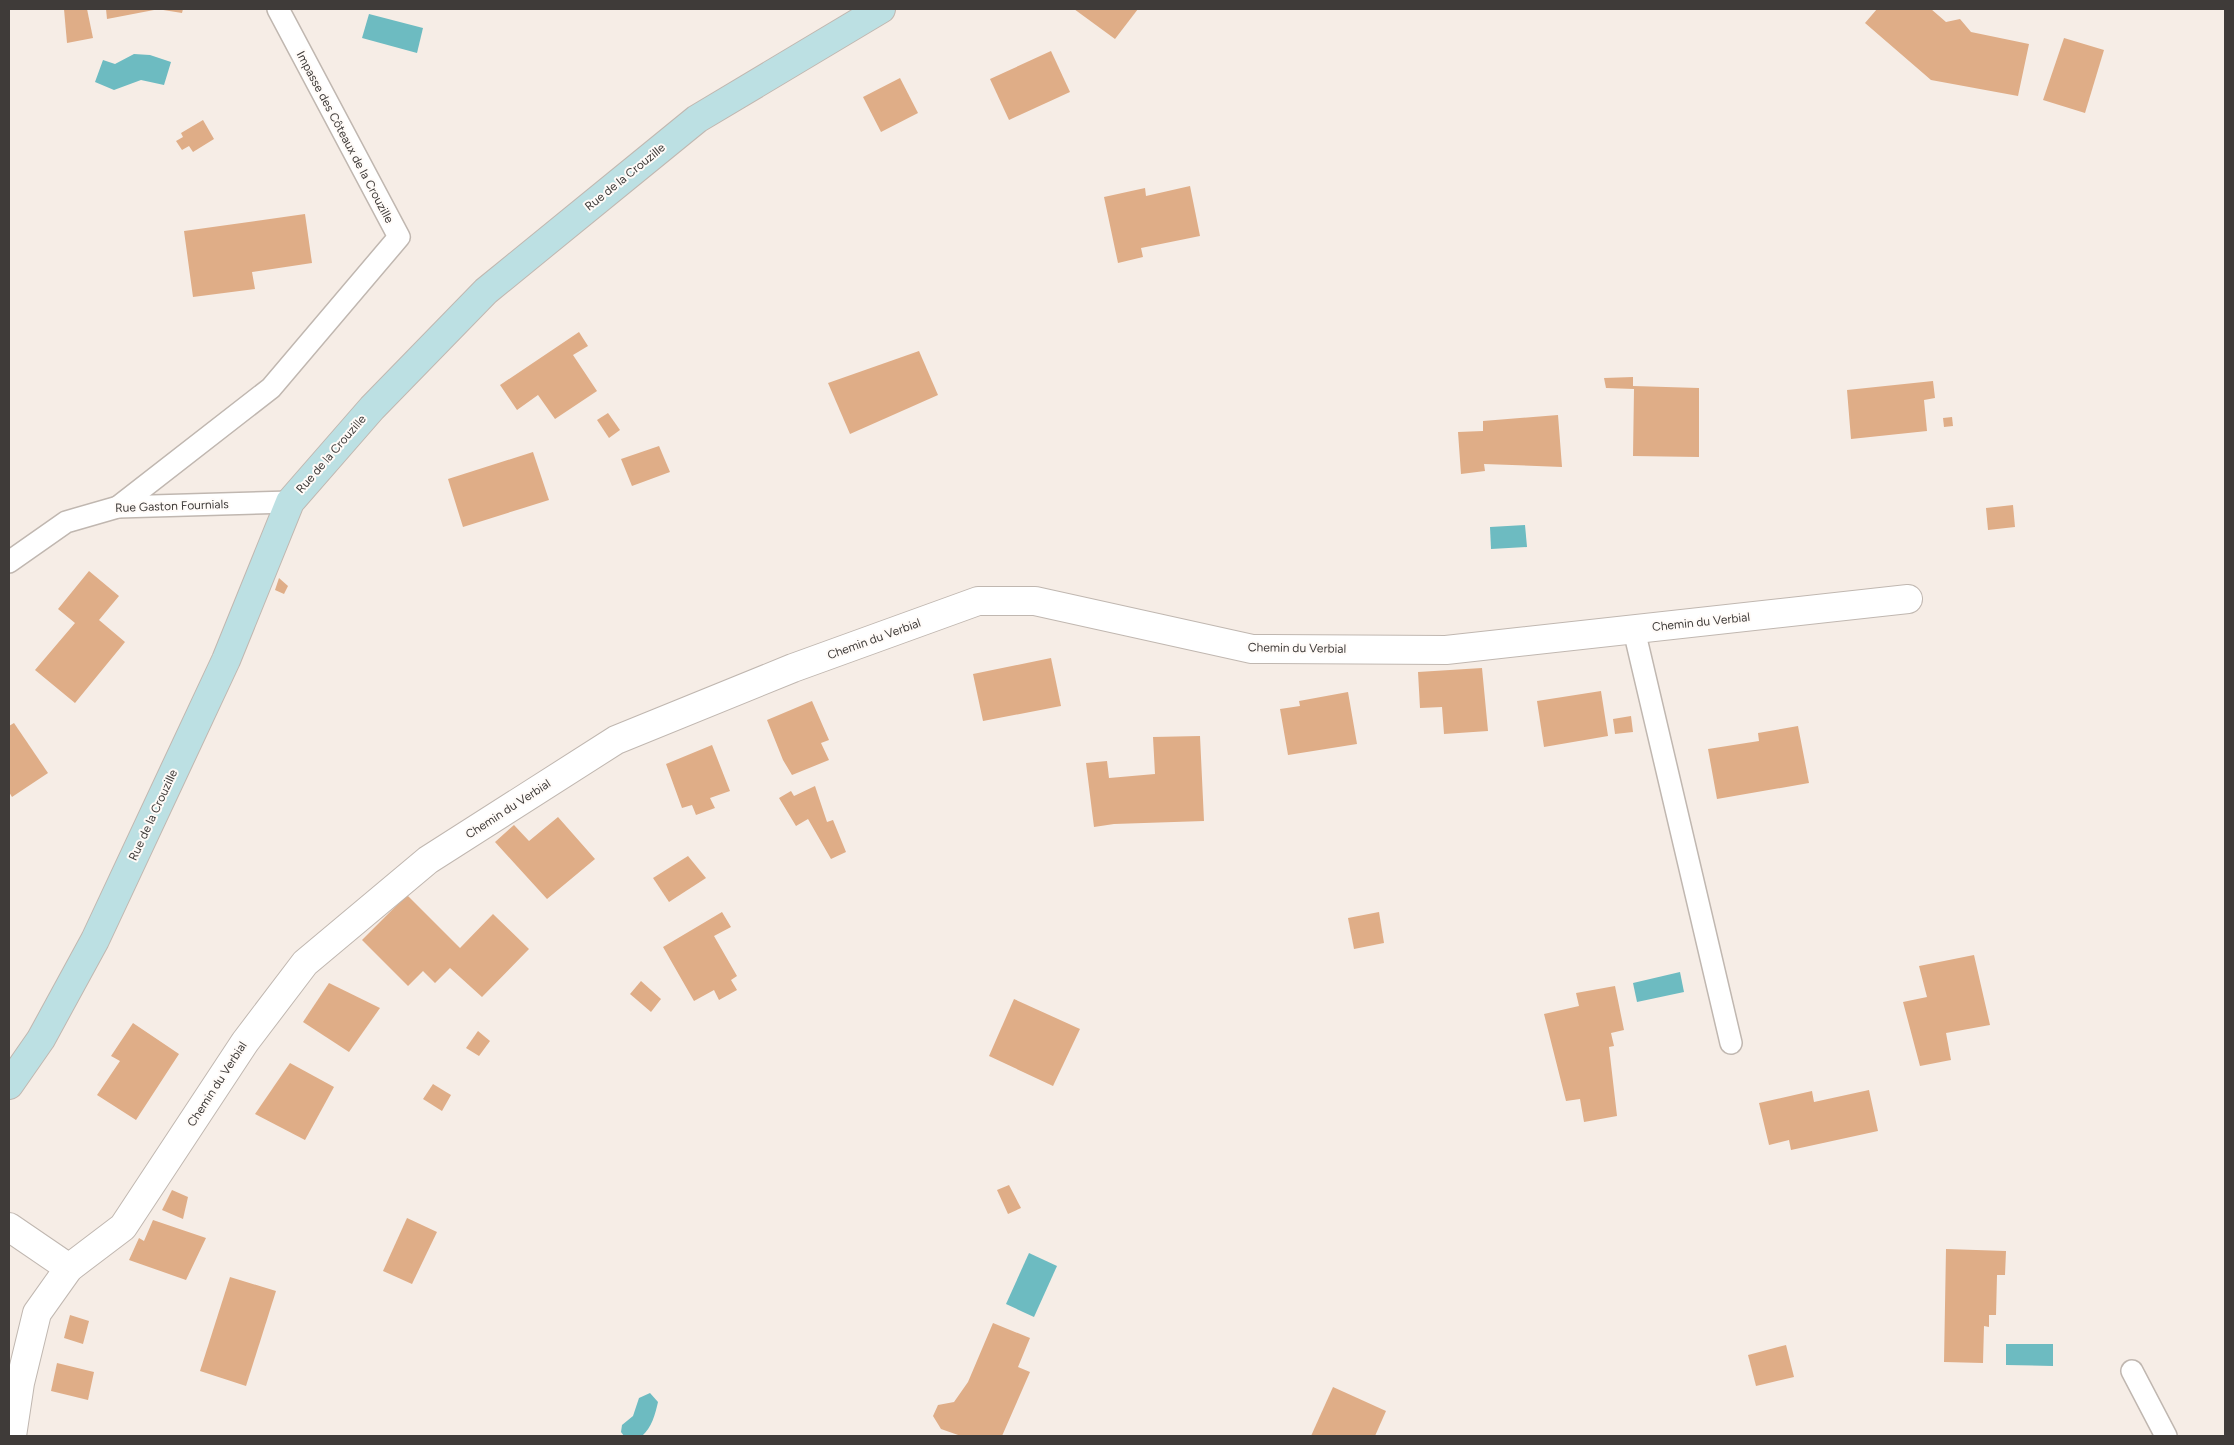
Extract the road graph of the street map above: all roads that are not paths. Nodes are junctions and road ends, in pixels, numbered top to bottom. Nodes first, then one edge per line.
1 (278, 9) edge
2 (881, 9) edge
3 (290, 502) junction
4 (118, 506) junction
5 (9, 562) edge
6 (1908, 599) dead end
7 (1634, 630) junction
8 (1731, 1043) dead end
9 (9, 1085) edge
10 (9, 1227) edge
11 (69, 1268) junction
12 (2132, 1371) dead end
13 (12, 1436) edge
14 (2166, 1436) edge

1 - 4 lane, Impasse des Côteaux de la Crouzille
2 - 3 street, Rue de la Crouzille
3 - 4 lane, Rue Gaston Fournials
3 - 9 street, Rue de la Crouzille
4 - 5 lane, Rue Gaston Fournials
6 - 7 street, Chemin du Verbial
7 - 8 lane
7 - 11 street, Chemin du Verbial
10 - 11 street
11 - 13 street, Chemin du Verbial
12 - 14 lane

